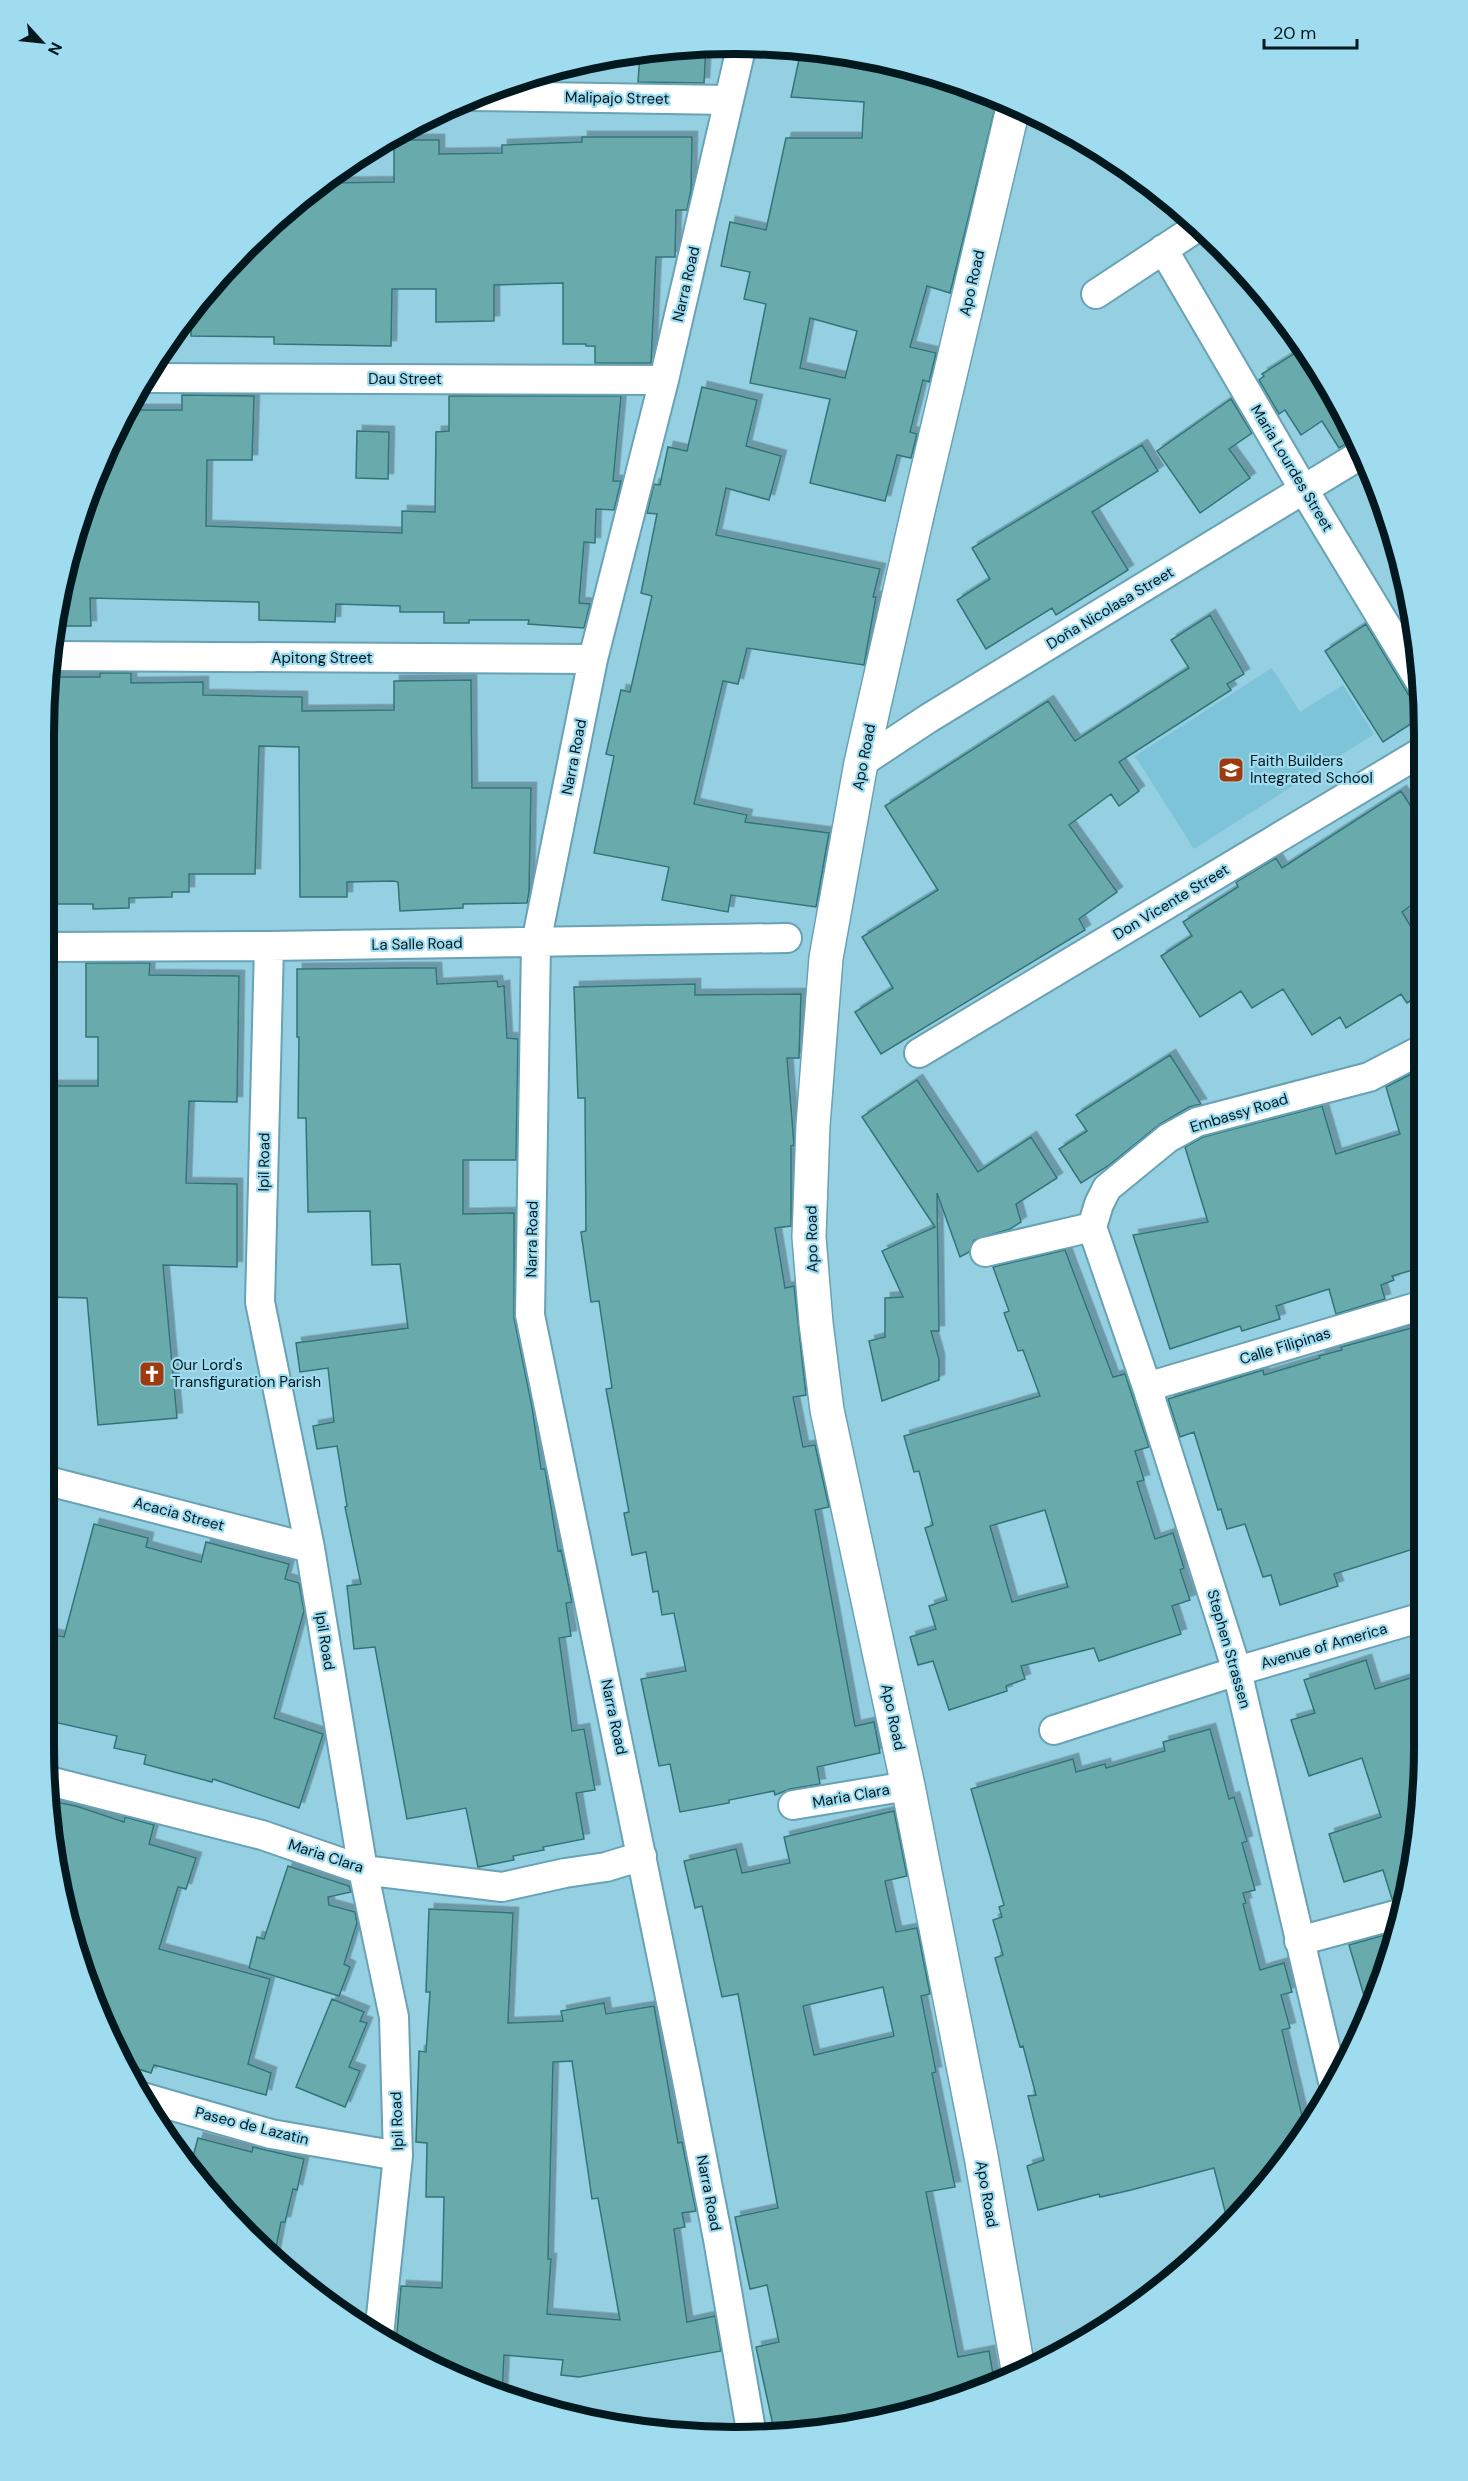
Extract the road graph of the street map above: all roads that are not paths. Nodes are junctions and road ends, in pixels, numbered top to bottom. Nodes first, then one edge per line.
1 (740, 54) edge
2 (498, 96) edge
3 (729, 100) junction
4 (1012, 114) edge
5 (1191, 231) edge
6 (1163, 249) junction
7 (1096, 294) dead end
8 (155, 378) edge
9 (664, 380) junction
10 (1355, 458) edge
11 (1304, 490) junction
12 (59, 656) edge
13 (593, 659) junction
14 (1410, 666) edge
15 (1414, 756) edge
16 (861, 764) junction
17 (787, 938) dead end
18 (537, 943) junction
19 (269, 946) junction
20 (54, 947) edge
21 (919, 1053) dead end
22 (1414, 1054) edge
23 (1092, 1227) junction
24 (985, 1252) dead end
25 (1414, 1308) edge
26 (1148, 1387) junction
27 (54, 1483) edge
28 (310, 1548) junction
29 (1414, 1620) edge
30 (1237, 1671) junction
31 (1054, 1730) dead end
32 (55, 1782) edge
33 (908, 1786) junction
34 (794, 1805) dead end
35 (642, 1856) junction
36 (363, 1870) junction
37 (1393, 1916) edge
38 (1299, 1941) junction
39 (1331, 2072) edge
40 (153, 2100) edge
41 (398, 2156) junction
42 (380, 2327) edge
43 (1017, 2365) edge
44 (750, 2427) edge

1 - 3 street, Narra Road
2 - 3 street, Malipajo Street
3 - 9 street, Narra Road
4 - 16 street, Apo Road
5 - 6 street
6 - 7 street
6 - 11 street, Maria Lourdes Street
8 - 9 street, Dau Street
9 - 13 street, Narra Road
10 - 11 street, Doña Nicolasa Street
11 - 14 street, Maria Lourdes Street
11 - 16 street, Doña Nicolasa Street
12 - 13 street, Apitong Street
13 - 18 street, Narra Road
15 - 21 street, Don Vicente Street
16 - 33 street, Apo Road
17 - 18 street, La Salle Road
18 - 19 street, La Salle Road
18 - 35 street, Narra Road
19 - 20 street, La Salle Road
19 - 28 street, Ipil Road
22 - 23 street, Embassy Road
23 - 24 street
23 - 26 street, Stephen Strassen
25 - 26 street, Calle Filipinas
26 - 30 street, Stephen Strassen
27 - 28 street, Acacia Street
28 - 36 street, Ipil Road
29 - 30 street, Avenue of America
30 - 31 street, Avenue of America
30 - 38 street, Stephen Strassen
32 - 36 street, Maria Clara
33 - 34 street, Maria Clara
33 - 43 street, Apo Road
35 - 36 street, Maria Clara
35 - 44 street, Narra Road
36 - 41 street, Ipil Road
37 - 38 street
38 - 39 street, Stephen Strassen
40 - 41 street, Paseo de Lazatin
41 - 42 street, Ipil Road

